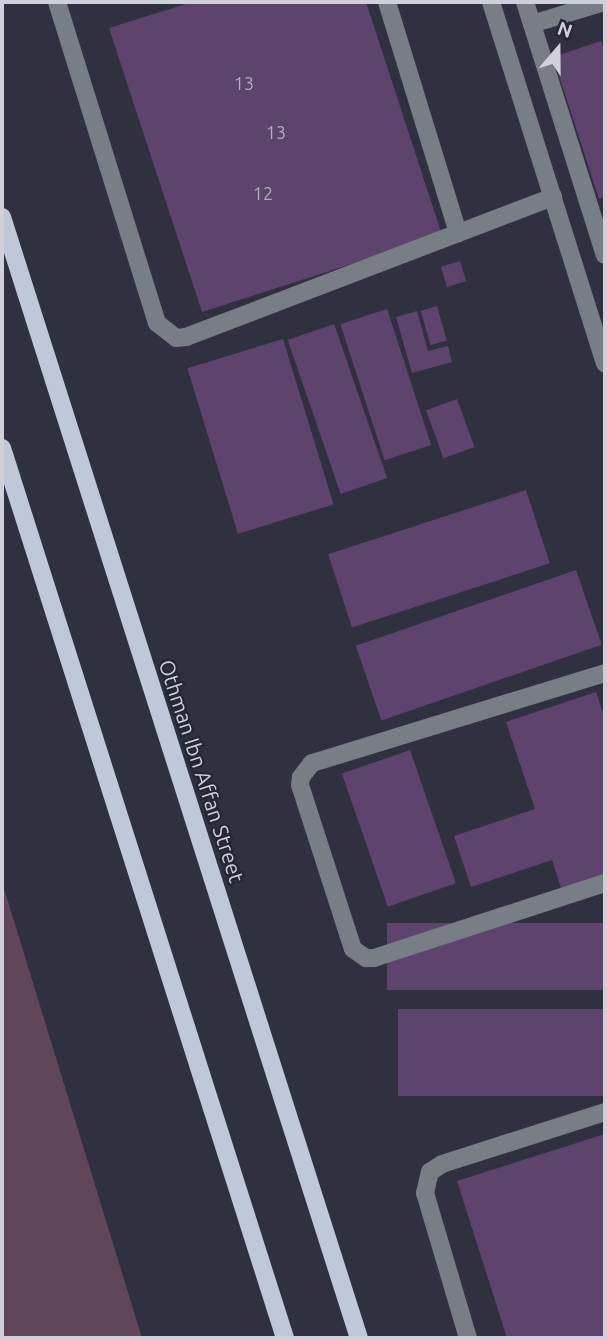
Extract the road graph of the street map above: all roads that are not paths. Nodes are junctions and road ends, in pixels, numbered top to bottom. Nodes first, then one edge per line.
1 (57, 2) edge
2 (387, 2) edge
3 (491, 2) edge
4 (525, 2) edge
5 (604, 2) edge
6 (532, 24) junction
7 (553, 197) junction
8 (2, 217) edge
9 (600, 219) edge
10 (458, 233) junction
11 (605, 255) edge
12 (605, 363) edge
13 (2, 448) edge
14 (605, 673) edge
15 (605, 883) edge
16 (605, 1112) edge
17 (285, 1338) edge
18 (359, 1338) edge
19 (468, 1338) edge

1 - 10 street
2 - 10 street
3 - 7 street
4 - 6 street
5 - 6 street
6 - 9 street
7 - 10 street
7 - 12 street
8 - 18 main road, Othman Ibn Affan Street
9 - 11 street
13 - 17 main road
14 - 15 street
16 - 19 street

